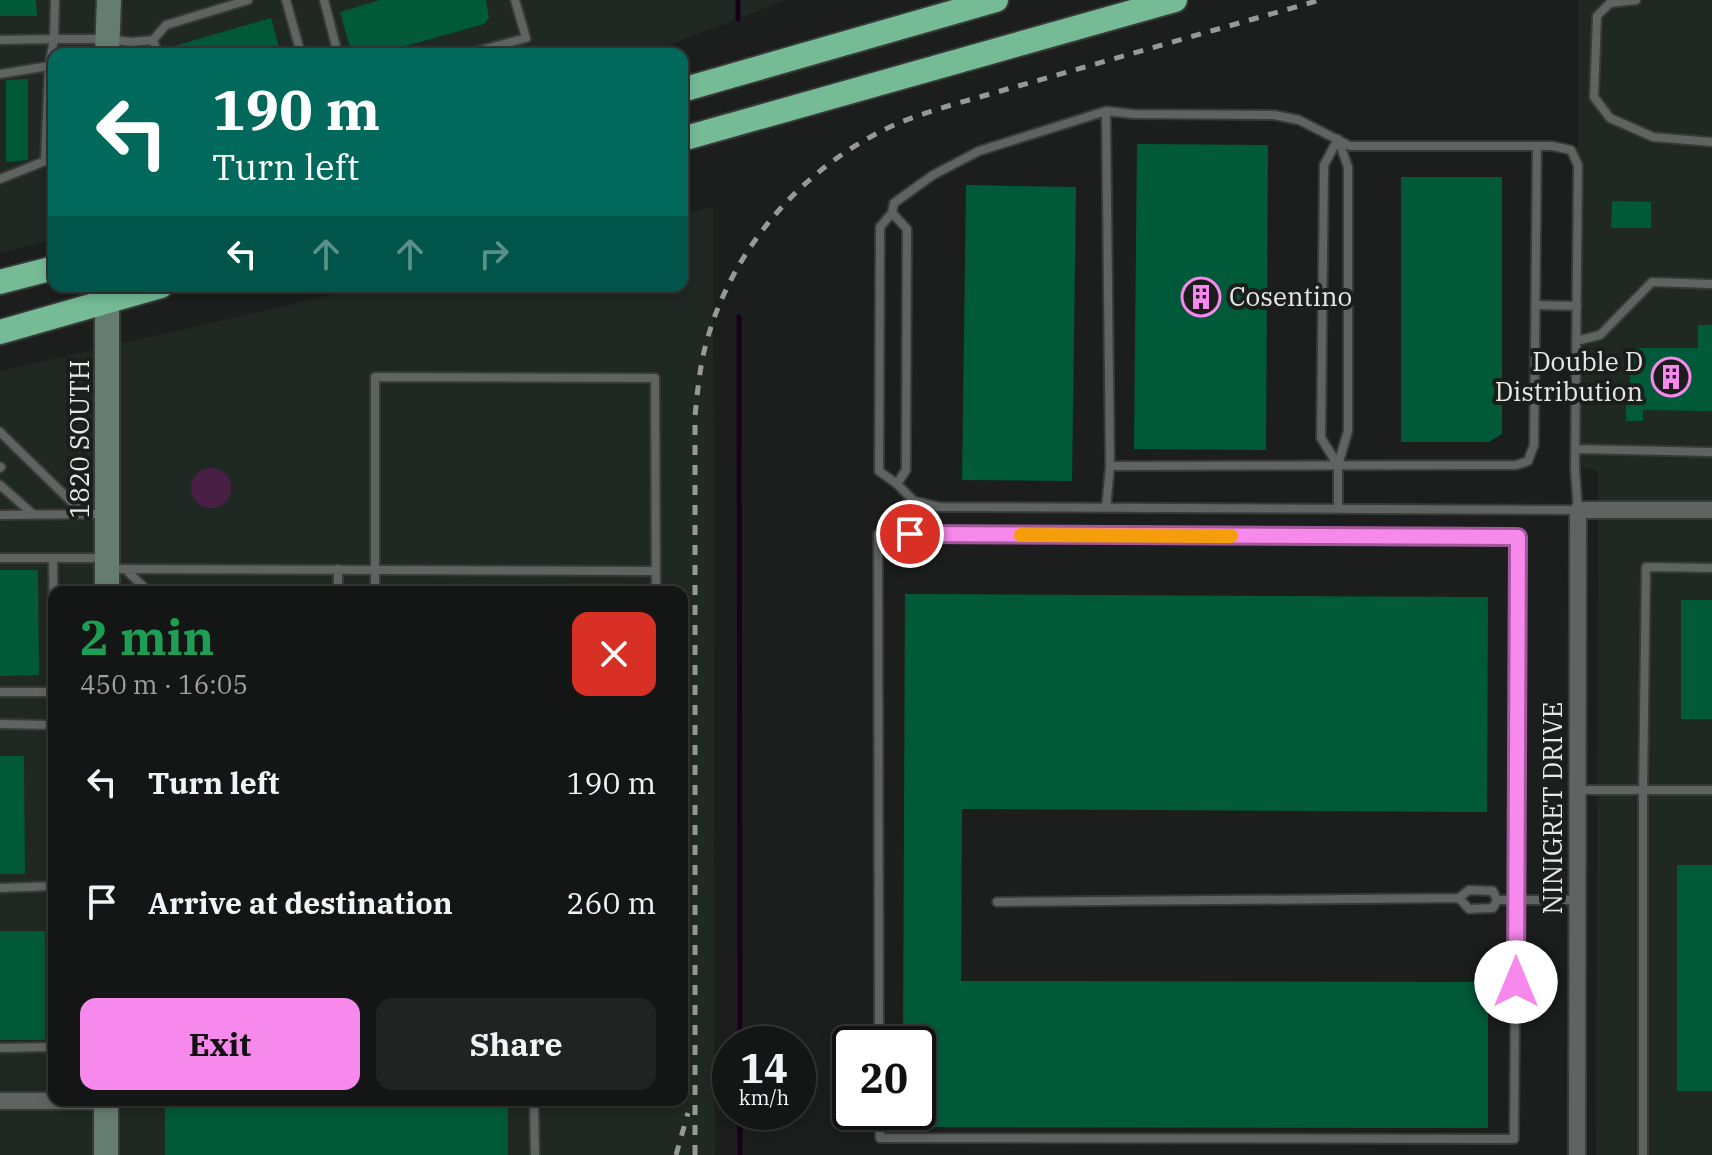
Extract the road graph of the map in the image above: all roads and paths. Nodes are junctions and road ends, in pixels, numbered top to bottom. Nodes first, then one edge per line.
1 (55, 0) edge
2 (109, 0) edge
3 (248, 0) edge
4 (286, 0) edge
5 (324, 0) edge
6 (515, 0) edge
7 (996, 0) edge
8 (1175, 0) edge
9 (1636, 0) edge
10 (54, 39) junction
11 (0, 40) edge
12 (153, 40) junction
13 (108, 46) edge
14 (52, 48) edge
15 (156, 48) edge
16 (299, 48) edge
17 (336, 48) edge
18 (489, 48) edge
19 (48, 66) edge
20 (0, 74) edge
21 (688, 88) edge
22 (48, 90) edge
23 (1106, 111) junction
24 (688, 137) edge
25 (1338, 139) junction
26 (1712, 142) edge
27 (1537, 146) junction
28 (0, 179) edge
29 (892, 213) junction
30 (48, 270) edge
31 (0, 282) edge
32 (1712, 284) edge
33 (108, 294) edge
34 (1535, 305) junction
35 (1577, 306) junction
36 (0, 332) edge
37 (1576, 341) junction
38 (0, 432) edge
39 (17, 449) junction
40 (1576, 449) junction
41 (1712, 452) edge
42 (10, 457) dead end
43 (1338, 465) junction
44 (1110, 466) junction
45 (897, 484) junction
46 (0, 485) edge
47 (1106, 508) junction
48 (1338, 509) junction
49 (1578, 510) junction
50 (1712, 510) edge
51 (96, 514) junction
52 (0, 515) edge
53 (34, 515) junction
54 (0, 558) edge
55 (53, 558) junction
56 (1712, 568) edge
57 (338, 569) junction
58 (375, 569) junction
59 (656, 571) junction
60 (111, 572) edge
61 (53, 586) edge
62 (138, 586) edge
63 (338, 586) edge
64 (375, 586) edge
65 (656, 586) edge
66 (0, 692) edge
67 (48, 692) edge
68 (0, 724) edge
69 (48, 725) edge
70 (1577, 790) junction
71 (1643, 790) junction
72 (1712, 790) edge
73 (48, 886) edge
74 (0, 888) edge
75 (1459, 898) junction
76 (1497, 900) junction
77 (1516, 900) junction
78 (1577, 900) junction
79 (997, 902) dead end
80 (879, 1026) edge
81 (48, 1047) edge
82 (0, 1048) edge
83 (0, 1101) edge
84 (48, 1101) edge
85 (106, 1106) edge
86 (534, 1106) edge
87 (880, 1130) edge
88 (106, 1155) edge
89 (535, 1155) edge
90 (1577, 1155) edge
91 (1643, 1155) edge

1 - 10 lane
2 - 13 street
3 - 12 lane
4 - 16 lane
5 - 17 lane
6 - 18 lane
7 - 21 highway
8 - 24 highway
9 - 26 lane
10 - 11 lane
10 - 13 lane
10 - 14 lane
12 - 13 lane
12 - 15 lane
19 - 20 lane
22 - 28 lane
23 - 25 lane
23 - 29 lane
23 - 44 lane
25 - 27 lane
25 - 43 lane
25 - 43 lane
27 - 34 lane
27 - 35 lane
29 - 45 lane
29 - 45 lane
30 - 31 highway
32 - 37 lane
33 - 36 highway
33 - 51 street, 1820 SOUTH
34 - 35 lane
34 - 43 lane
35 - 37 lane
37 - 40 lane
38 - 39 lane
39 - 42 lane
39 - 51 lane
40 - 41 lane
40 - 49 lane
43 - 44 lane
43 - 48 lane
44 - 47 lane
45 - 47 lane
46 - 53 lane
47 - 48 lane
48 - 49 lane
49 - 50 street
49 - 70 street, NINIGRET DRIVE
51 - 53 lane
51 - 60 street, 1820 SOUTH
52 - 53 lane
54 - 55 lane
55 - 60 lane
55 - 61 lane
56 - 71 lane
57 - 58 lane
57 - 60 lane
57 - 63 lane
58 - 59 lane
58 - 59 lane
58 - 64 lane
59 - 65 lane
60 - 62 lane
66 - 67 lane
68 - 69 lane
70 - 71 lane
70 - 78 street, NINIGRET DRIVE
71 - 72 lane
71 - 91 lane
73 - 74 lane
75 - 76 lane
75 - 76 lane
75 - 79 lane
76 - 77 lane
77 - 78 lane
77 - 80 lane
77 - 87 lane
78 - 90 street, NINIGRET DRIVE
81 - 82 lane
83 - 84 street
85 - 88 street
86 - 89 lane

